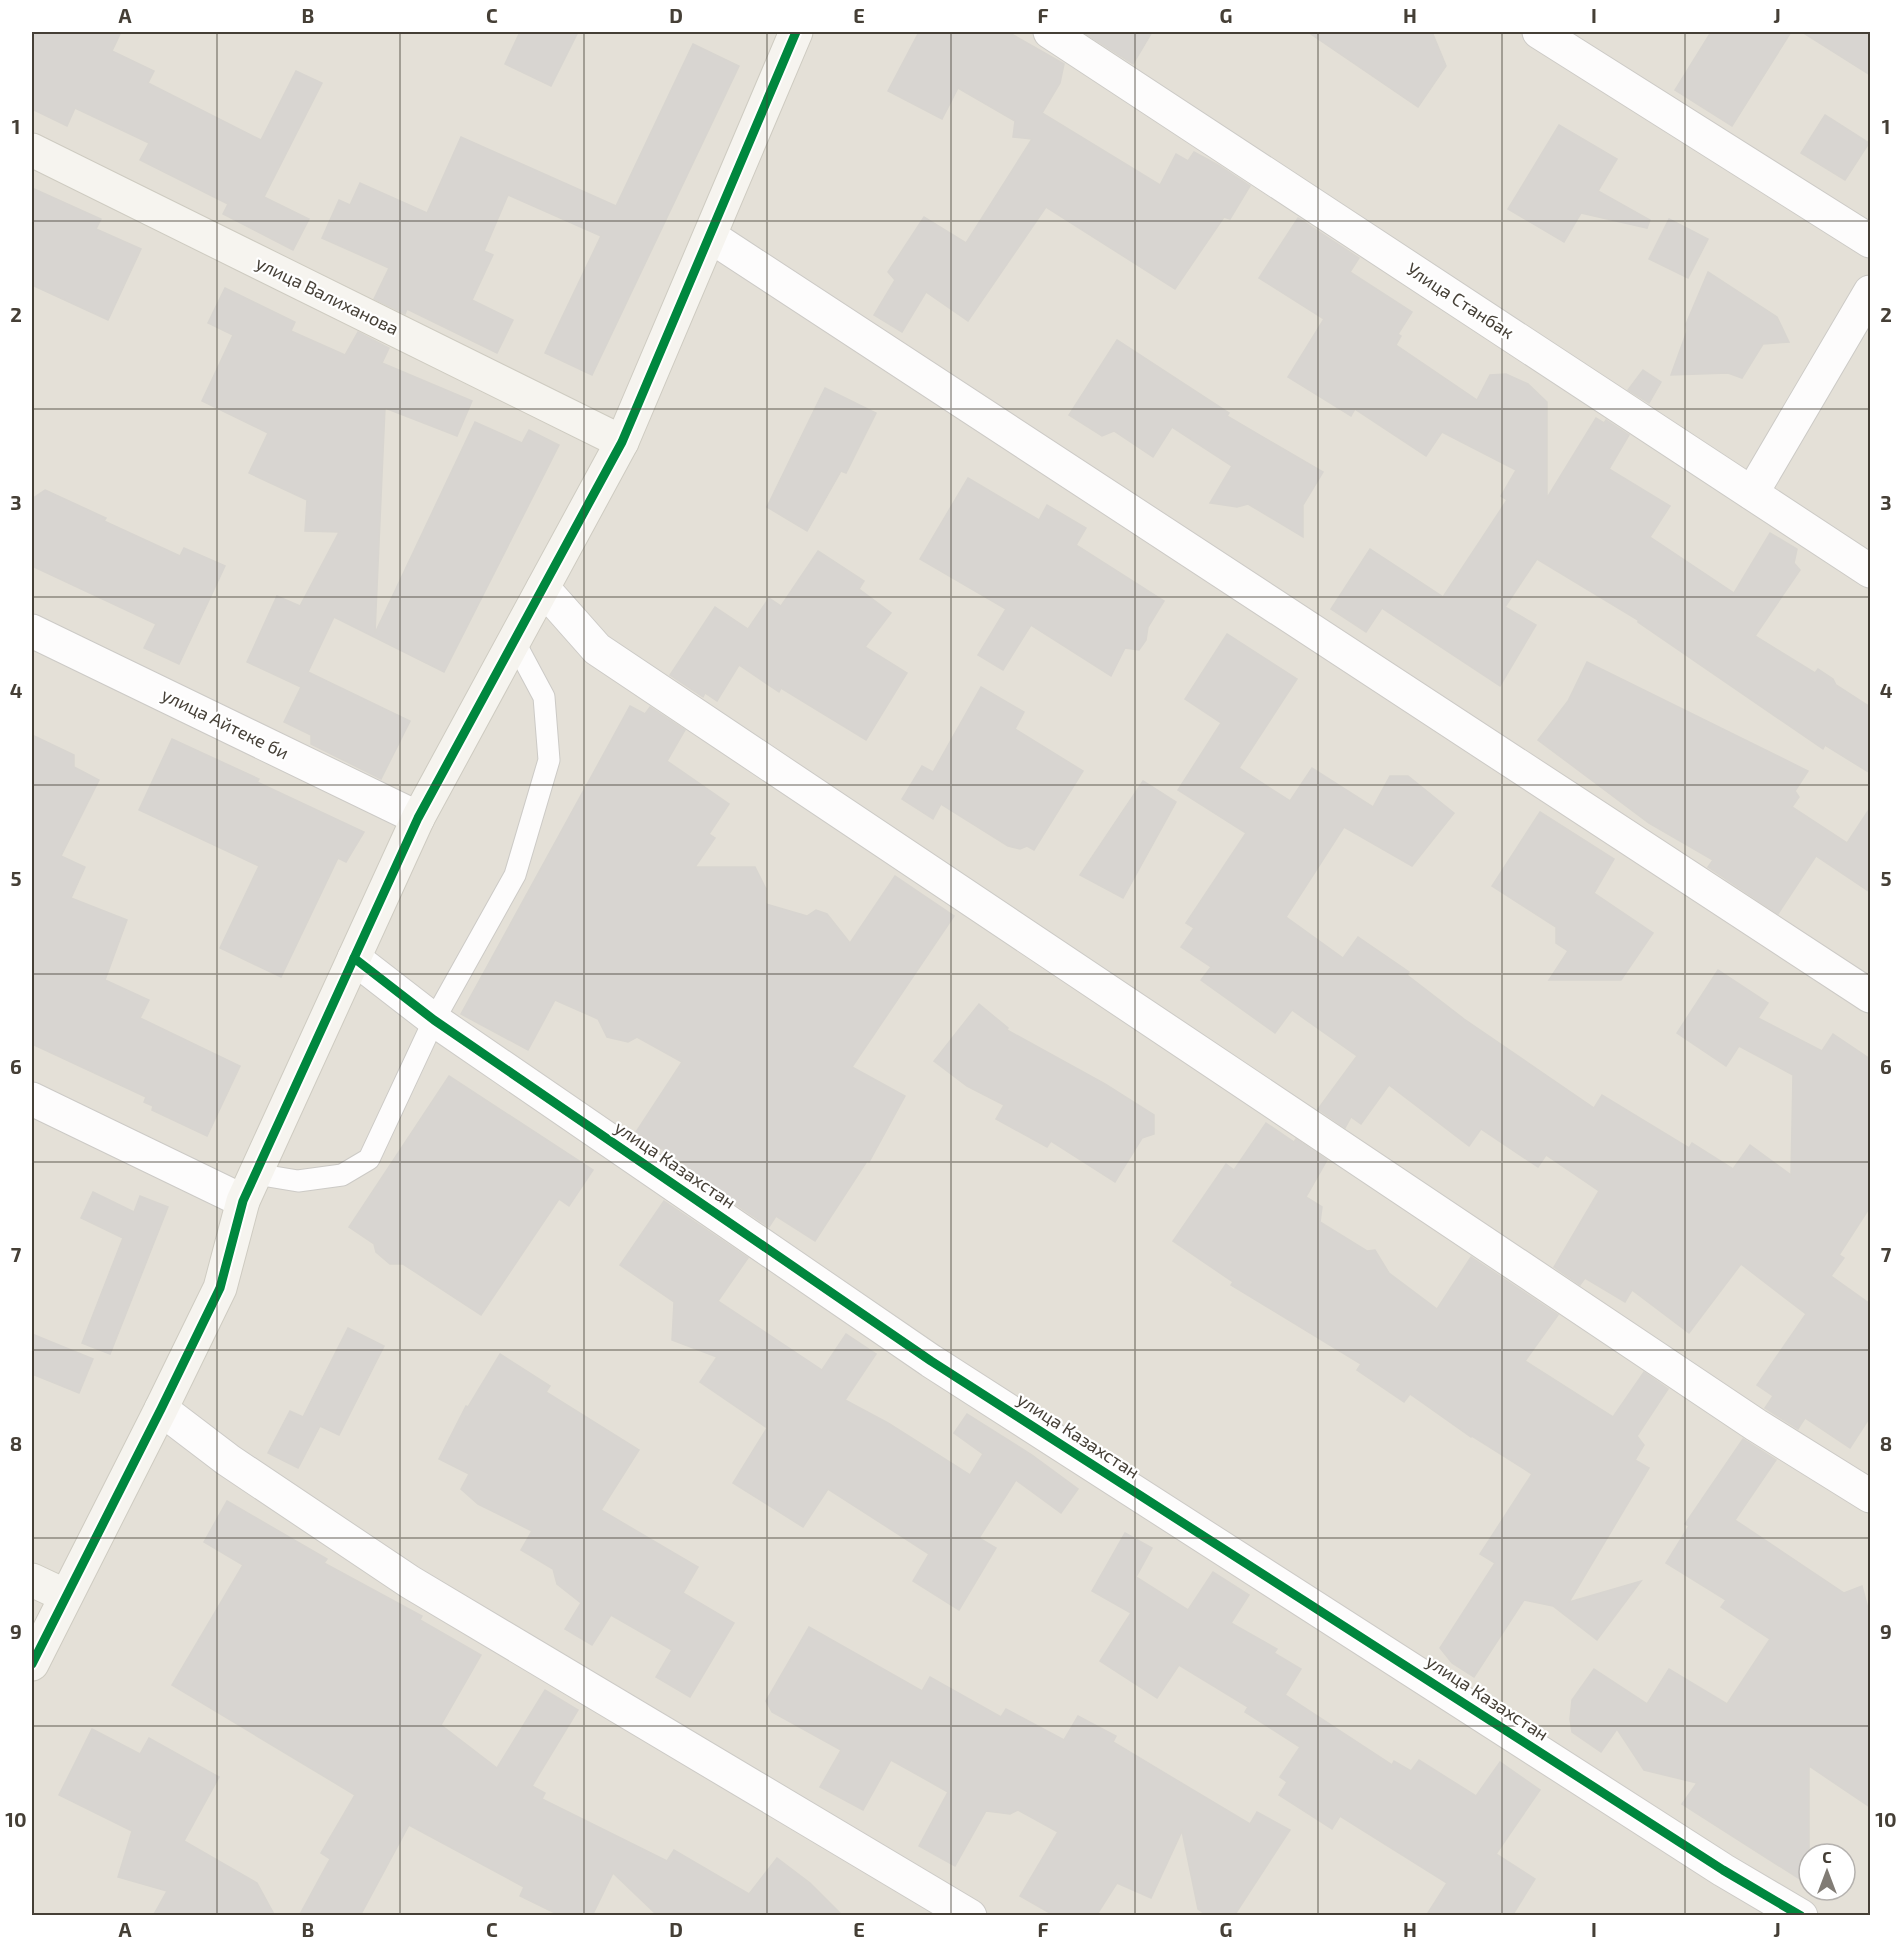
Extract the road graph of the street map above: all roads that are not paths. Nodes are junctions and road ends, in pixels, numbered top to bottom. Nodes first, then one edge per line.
1 (1050, 32) edge
2 (1539, 32) edge
3 (790, 33) edge
4 (32, 150) edge
5 (710, 236) junction
6 (1870, 241) edge
7 (1870, 292) edge
8 (622, 442) junction
9 (1752, 493) junction
10 (1870, 571) edge
11 (543, 588) junction
12 (32, 631) edge
13 (514, 641) junction
14 (417, 818) junction
15 (354, 958) junction
16 (1870, 996) edge
17 (434, 1020) junction
18 (32, 1099) edge
19 (250, 1187) junction
20 (161, 1409) junction
21 (1870, 1496) edge
22 (32, 1580) edge
23 (66, 1596) junction
24 (32, 1664) edge
25 (970, 1916) edge
26 (1801, 1916) edge

1 - 9 street, Улица Станбак
2 - 6 street
3 - 5 street
4 - 8 street, улица Валиханова
5 - 8 street
5 - 16 street
7 - 9 street
8 - 11 street
9 - 10 street, Улица Станбак
11 - 13 street
11 - 21 street
12 - 14 street, улица Айтеке би
13 - 14 street
13 - 17 lane
14 - 15 street
15 - 17 street, улица Казахстан
15 - 19 street
17 - 19 lane
17 - 26 street, улица Казахстан
18 - 19 street
19 - 20 street
20 - 23 street
20 - 25 street
22 - 23 street
23 - 24 street

